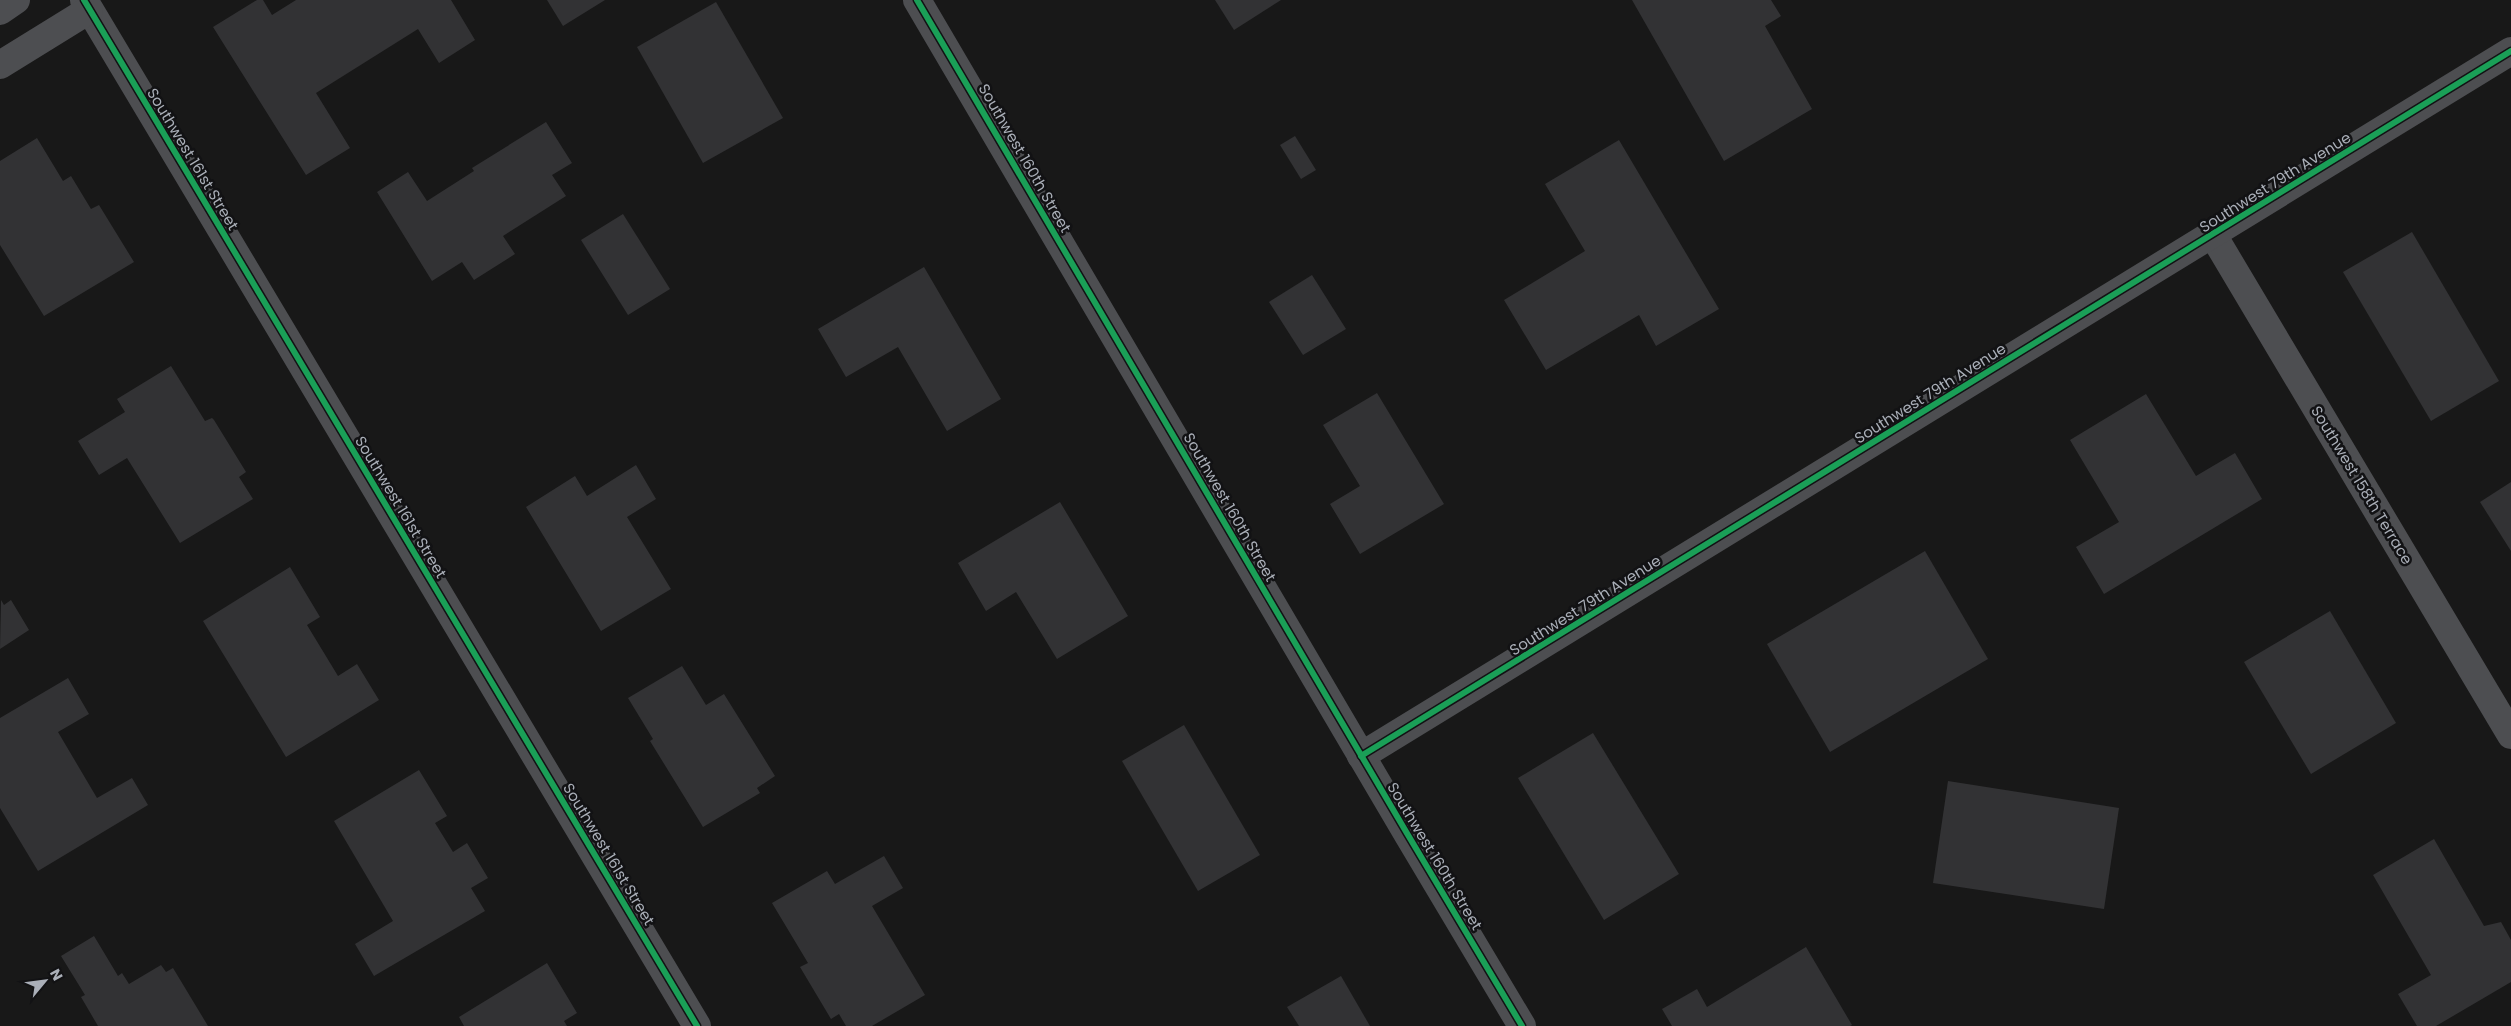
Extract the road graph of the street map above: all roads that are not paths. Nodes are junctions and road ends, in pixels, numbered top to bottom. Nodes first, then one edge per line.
1 (16, 0) edge
2 (917, 0) edge
3 (87, 5) edge
4 (0, 11) edge
5 (2511, 51) edge
6 (0, 65) edge
7 (2213, 235) junction
8 (2511, 735) edge
9 (1361, 756) junction
10 (697, 1026) edge
11 (1522, 1026) edge

1 - 4 street
2 - 9 street, Southwest 160th Street
3 - 6 street
3 - 10 street, Southwest 161st Street
5 - 7 street, Southwest 79th Avenue
7 - 8 street, Southwest 158th Terrace
7 - 9 street, Southwest 79th Avenue
9 - 11 street, Southwest 160th Street

